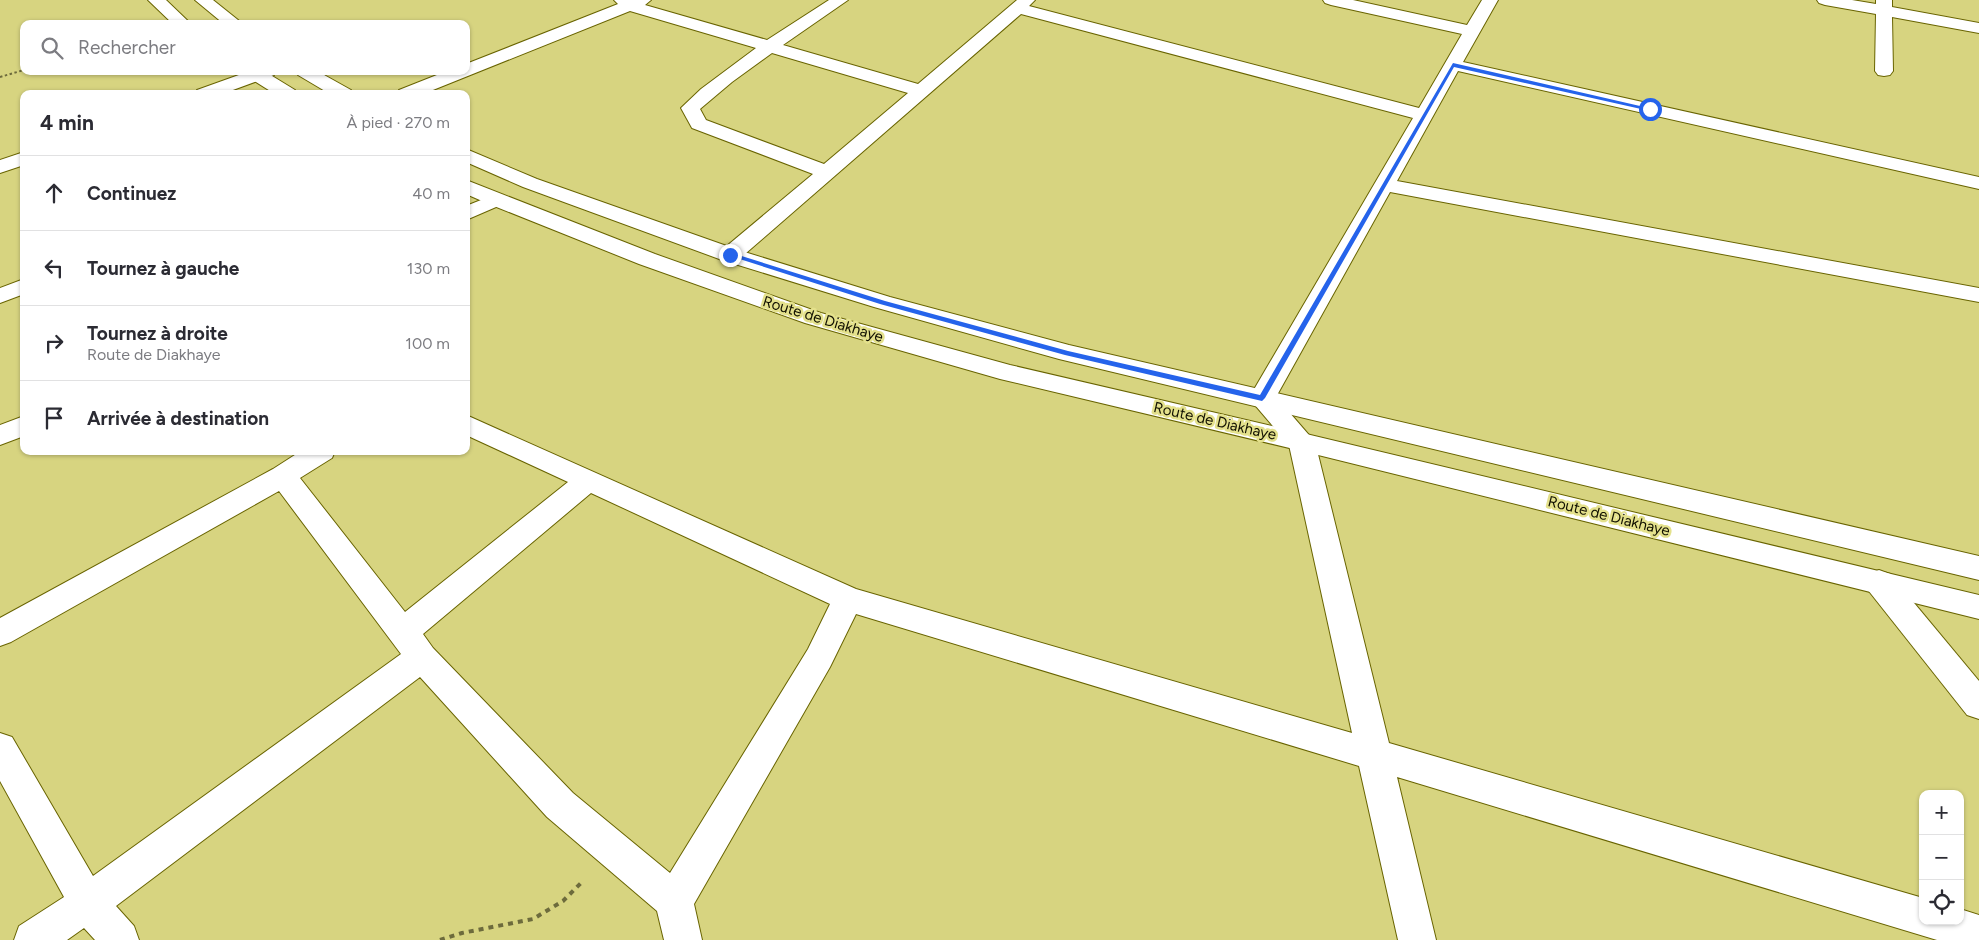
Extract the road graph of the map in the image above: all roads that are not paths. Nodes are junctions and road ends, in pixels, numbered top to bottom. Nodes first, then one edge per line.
1 (156, 0) edge
2 (203, 0) edge
3 (840, 0) edge
4 (1331, 0) edge
5 (1490, 0) edge
6 (1825, 0) edge
7 (632, 2) edge
8 (1022, 4) edge
9 (1884, 5) edge
10 (178, 20) edge
11 (230, 20) edge
12 (1979, 28) edge
13 (1472, 31) junction
14 (770, 46) junction
15 (1453, 65) junction
16 (470, 69) edge
17 (1884, 71) dead end
18 (253, 75) edge
19 (261, 75) edge
20 (311, 75) edge
21 (455, 75) edge
22 (214, 90) edge
23 (282, 90) edge
24 (337, 90) edge
25 (416, 90) edge
26 (921, 91) junction
27 (1424, 115) junction
28 (470, 157) edge
29 (20, 159) edge
30 (0, 166) edge
31 (827, 172) junction
32 (1979, 184) edge
33 (1384, 186) junction
34 (470, 188) edge
35 (496, 200) junction
36 (470, 212) edge
37 (730, 255) junction
38 (20, 288) edge
39 (1979, 295) edge
40 (0, 296) edge
41 (1262, 398) junction
42 (470, 426) edge
43 (1302, 442) junction
44 (316, 455) edge
45 (283, 476) junction
46 (589, 480) junction
47 (1979, 568) edge
48 (1879, 582) junction
49 (848, 599) junction
50 (1979, 607) edge
51 (0, 633) edge
52 (413, 644) junction
53 (1979, 704) edge
54 (0, 748) edge
55 (1374, 755) junction
56 (674, 901) junction
57 (88, 903) junction
58 (1919, 916) edge
59 (1950, 925) edge
60 (1979, 934) edge
61 (32, 940) edge
62 (120, 940) edge
63 (683, 940) edge
64 (1417, 940) edge

1 - 10 street
2 - 11 street
3 - 14 street
4 - 13 street
5 - 13 street
6 - 9 street
7 - 14 street
7 - 16 street
8 - 26 street
8 - 27 street
9 - 12 street
9 - 17 street
13 - 15 street
14 - 26 street
14 - 31 street
15 - 27 street
15 - 32 street
18 - 22 street
19 - 23 street
20 - 24 street
21 - 25 street
26 - 31 street
27 - 33 street
28 - 37 street
29 - 30 street
31 - 37 street
33 - 39 street
33 - 41 street
34 - 35 street, Route de Diakhaye
35 - 36 street
35 - 43 street, Route de Diakhaye
37 - 41 street
38 - 40 street
41 - 43 street
41 - 47 street
42 - 46 street
43 - 48 street, Route de Diakhaye
43 - 55 street
44 - 45 street
45 - 51 street
45 - 52 street
46 - 49 street
46 - 52 street
48 - 50 street, Route de Diakhaye
48 - 53 street
49 - 55 street
49 - 56 street
52 - 56 street
52 - 57 street
54 - 57 street
55 - 58 street
55 - 64 street
56 - 63 street
57 - 61 street
57 - 62 street
59 - 60 street

